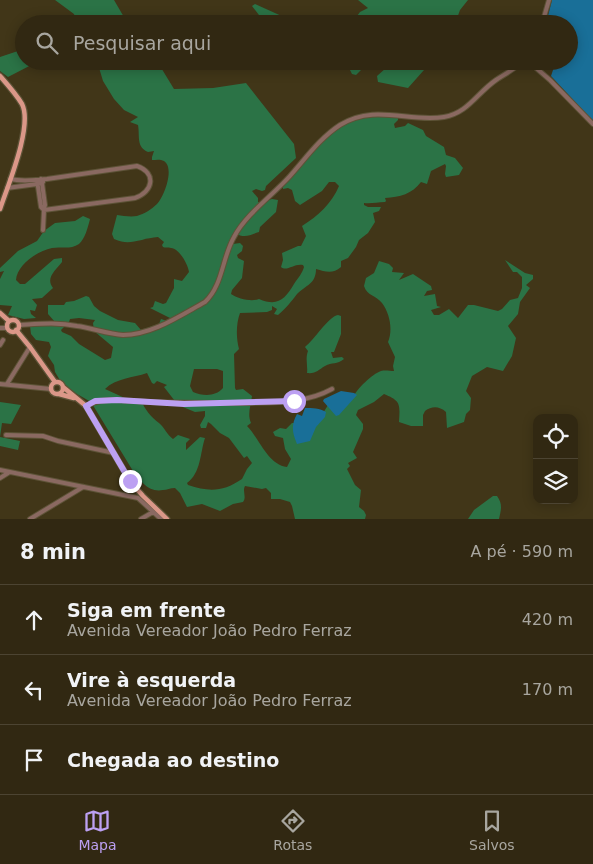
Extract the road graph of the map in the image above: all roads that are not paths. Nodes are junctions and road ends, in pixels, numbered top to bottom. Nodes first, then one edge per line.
1 (549, 0) edge
2 (545, 15) edge
3 (514, 70) edge
4 (538, 70) edge
5 (0, 76) edge
6 (593, 124) edge
7 (10, 179) junction
8 (40, 182) junction
9 (7, 188) junction
10 (0, 209) edge
11 (44, 209) junction
12 (43, 230) dead end
13 (0, 313) edge
14 (9, 321) junction
15 (0, 328) edge
16 (7, 328) junction
17 (18, 328) junction
18 (3, 340) dead end
19 (0, 345) edge
20 (30, 347) junction
21 (55, 382) junction
22 (0, 384) edge
23 (7, 384) junction
24 (63, 387) junction
25 (51, 389) junction
26 (332, 389) dead end
27 (59, 394) junction
28 (76, 398) junction
29 (86, 406) junction
30 (6, 435) dead end
31 (114, 453) junction
32 (0, 470) edge
33 (8, 473) junction
34 (0, 478) edge
35 (83, 487) junction
36 (153, 512) junction
37 (30, 519) edge
38 (141, 519) edge
39 (161, 519) edge
40 (167, 519) edge

1 - 2 street
3 - 17 street
4 - 6 street
5 - 7 main road
7 - 8 street
7 - 9 main road
8 - 9 street
8 - 11 street
8 - 11 street
9 - 10 main road
11 - 12 street
13 - 14 main road
14 - 16 main road
14 - 17 main road
15 - 16 street
16 - 17 main road
17 - 20 main road
18 - 19 street
20 - 21 main road
20 - 23 street
21 - 24 main road
21 - 25 main road
22 - 23 street
23 - 25 street
24 - 27 main road
24 - 28 main road
25 - 27 main road
26 - 29 street
27 - 28 main road
28 - 29 main road
29 - 31 main road
30 - 31 street
31 - 40 main road
32 - 33 street
33 - 34 street
33 - 35 street
35 - 36 street
35 - 37 street
36 - 38 street
36 - 39 street

